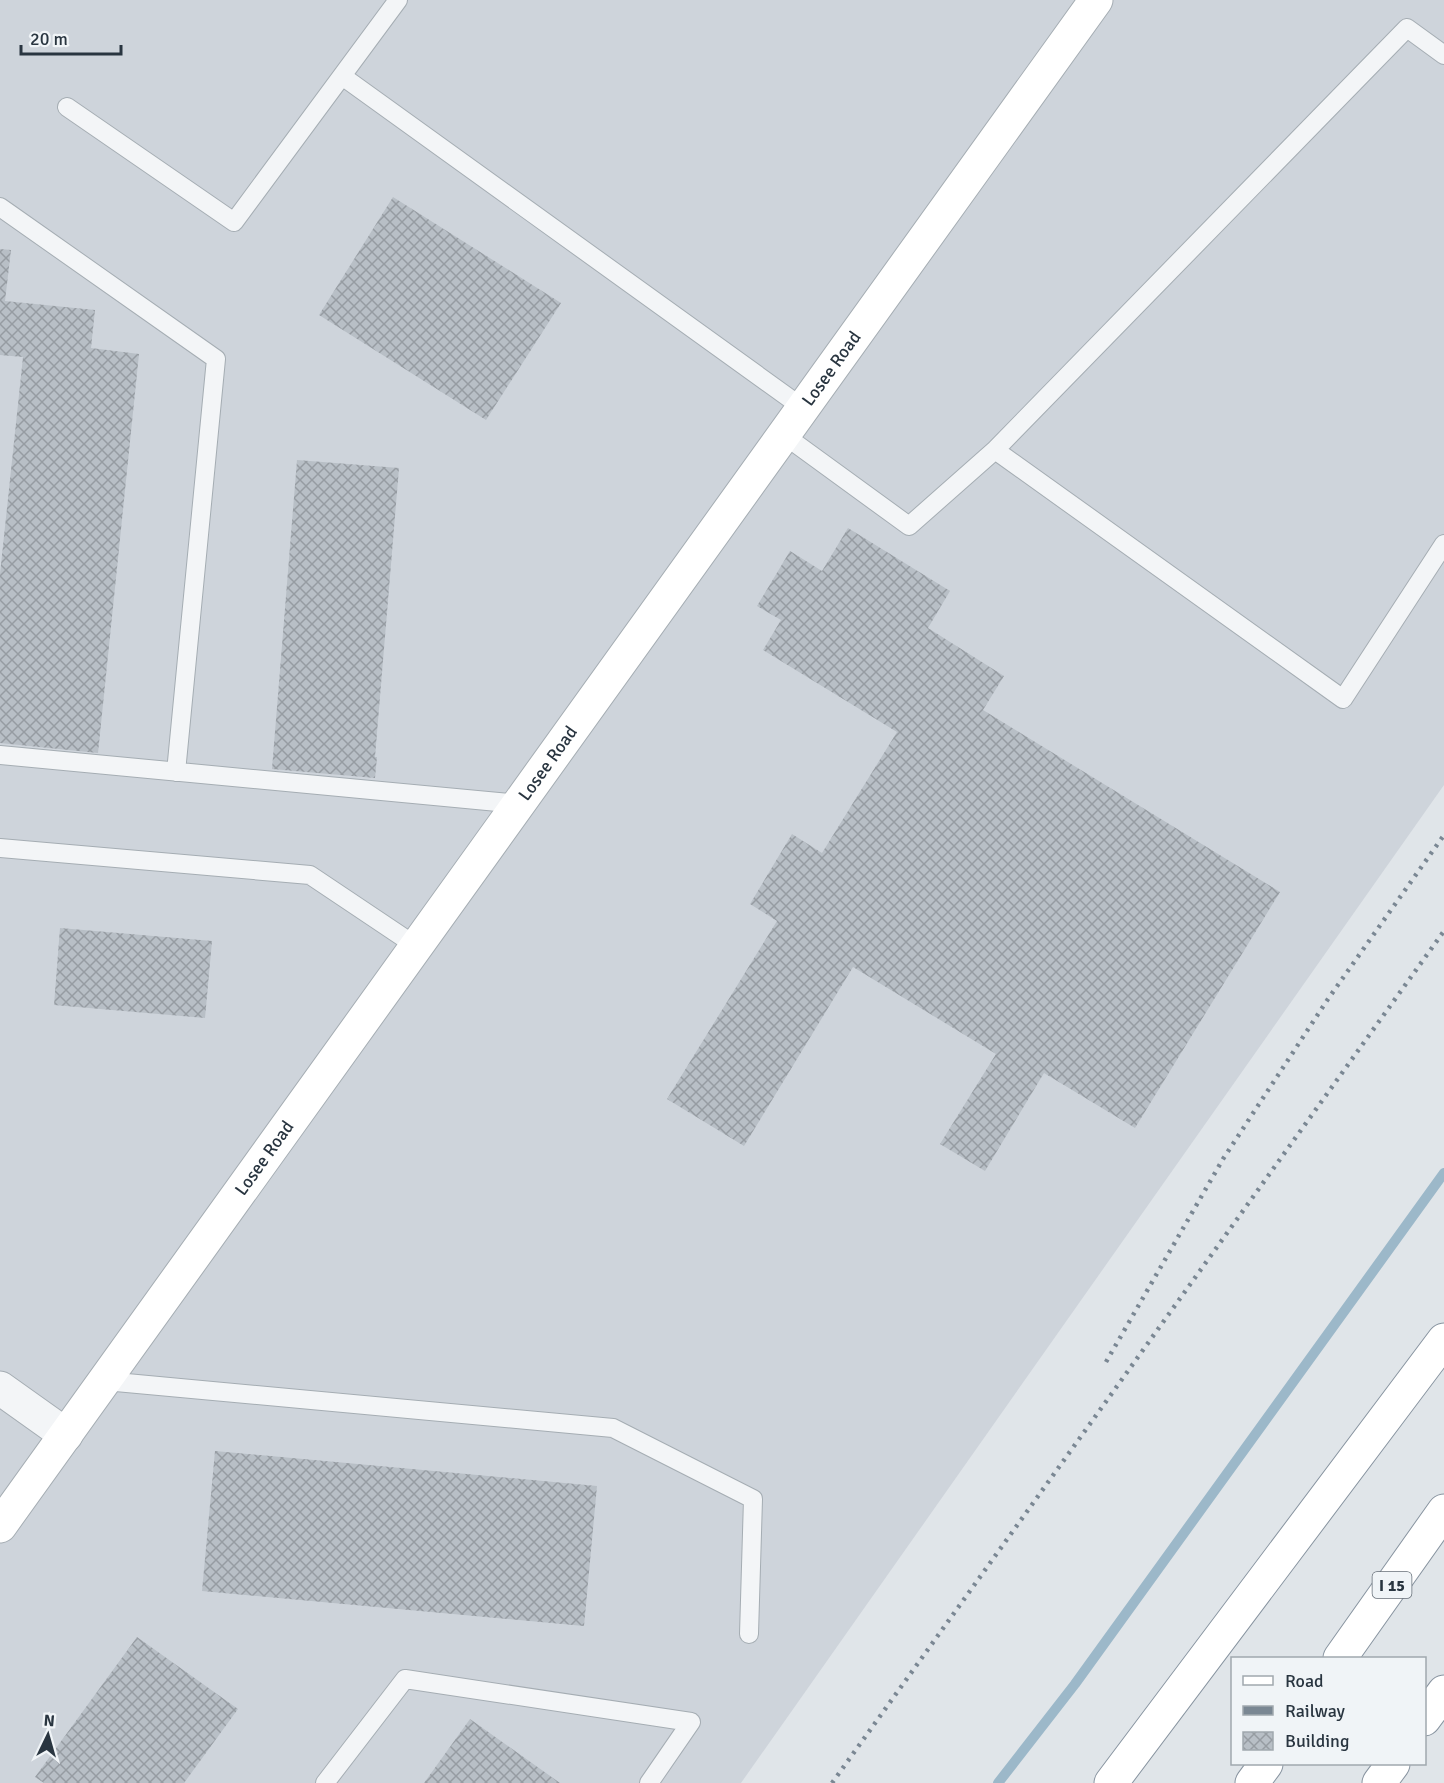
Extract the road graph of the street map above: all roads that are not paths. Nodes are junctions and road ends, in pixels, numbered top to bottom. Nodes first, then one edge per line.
1 (398, 0) edge
2 (1096, 0) edge
3 (1444, 55) edge
4 (342, 76) junction
5 (67, 107) dead end
6 (0, 207) edge
7 (803, 408) junction
8 (784, 435) junction
9 (995, 450) junction
10 (1444, 544) edge
11 (0, 755) edge
12 (176, 771) junction
13 (519, 804) junction
14 (0, 848) edge
15 (416, 946) junction
16 (1444, 1340) edge
17 (105, 1381) junction
18 (0, 1389) edge
19 (66, 1435) junction
20 (1444, 1511) edge
21 (0, 1526) edge
22 (749, 1634) dead end
23 (1341, 1657) edge
24 (1444, 1692) edge
25 (1426, 1718) edge
26 (1265, 1765) edge
27 (1392, 1765) edge
28 (325, 1783) edge
29 (649, 1783) edge
30 (1111, 1783) edge
31 (1252, 1783) edge
32 (1378, 1783) edge

1 - 4 lane
2 - 7 main road, Losee Road
3 - 9 lane
4 - 5 lane
4 - 7 lane
6 - 12 lane
7 - 8 main road, Losee Road
8 - 9 lane
8 - 13 main road, Losee Road
9 - 10 lane
11 - 12 lane
12 - 13 lane
13 - 15 main road, Losee Road
14 - 15 lane
15 - 17 main road, Losee Road
16 - 30 main road
17 - 19 main road, Losee Road
17 - 22 lane
18 - 19 street
19 - 21 main road, Losee Road
20 - 23 main road, I 15
24 - 25 main road
26 - 31 main road
27 - 32 main road
28 - 29 lane

